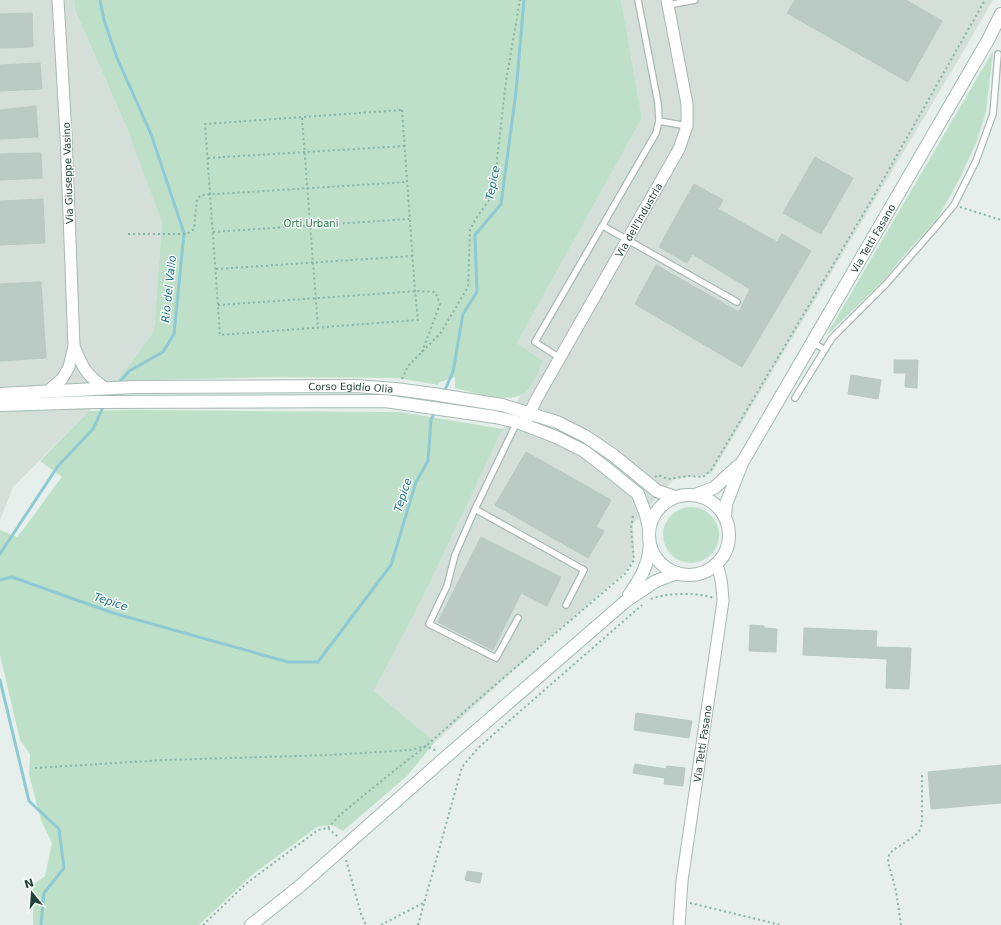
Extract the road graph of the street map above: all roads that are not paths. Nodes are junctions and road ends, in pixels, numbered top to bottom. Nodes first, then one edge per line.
1 (58, 0) edge
2 (638, 0) edge
3 (694, 0) edge
4 (668, 2) edge
5 (1001, 14) edge
6 (998, 54) dead end
7 (659, 121) junction
8 (687, 126) junction
9 (603, 226) junction
10 (626, 240) junction
11 (737, 302) dead end
12 (812, 342) junction
13 (74, 346) junction
14 (825, 350) junction
15 (560, 358) junction
16 (105, 388) junction
17 (48, 391) junction
18 (0, 394) edge
19 (795, 398) dead end
20 (0, 405) edge
21 (529, 412) junction
22 (520, 423) junction
23 (742, 462) junction
24 (695, 495) junction
25 (676, 497) junction
26 (475, 509) junction
27 (725, 517) junction
28 (649, 529) junction
29 (650, 546) junction
30 (716, 564) junction
31 (676, 573) junction
32 (626, 601) junction
33 (566, 605) dead end
34 (518, 618) dead end
35 (251, 925) edge
36 (679, 925) edge

1 - 13 street, Via Giuseppe Vasino
2 - 7 lane
3 - 4 lane
4 - 8 street, Via dell'Industria
5 - 12 main road, Via Tetti Fasano
6 - 14 lane
7 - 8 lane
7 - 9 lane
8 - 10 street, Via dell'Industria
9 - 10 lane
9 - 15 lane
10 - 11 lane
10 - 15 street, Via dell'Industria
12 - 14 lane
12 - 23 main road, Via Tetti Fasano
13 - 16 street, Via Giuseppe Vasino
13 - 17 street, Via Giuseppe Vasino
14 - 19 lane
15 - 21 street, Via dell'Industria
16 - 17 main road, Corso Egidio Olia
16 - 21 main road, Corso Egidio Olia
17 - 18 main road, Corso Egidio Olia
20 - 22 main road, Corso Egidio Olia
21 - 22 street, Via dell'Industria
21 - 25 main road, Corso Egidio Olia
22 - 26 lane
22 - 28 main road, Corso Egidio Olia
23 - 24 main road, Via Tetti Fasano
23 - 27 main road, Via Tetti Fasano
24 - 25 main road
24 - 27 main road
25 - 28 main road
26 - 33 lane
26 - 34 lane
27 - 30 main road
28 - 29 main road
29 - 31 main road
29 - 32 main road
30 - 31 main road
30 - 36 street, Via Tetti Fasano
31 - 32 main road
32 - 35 main road

